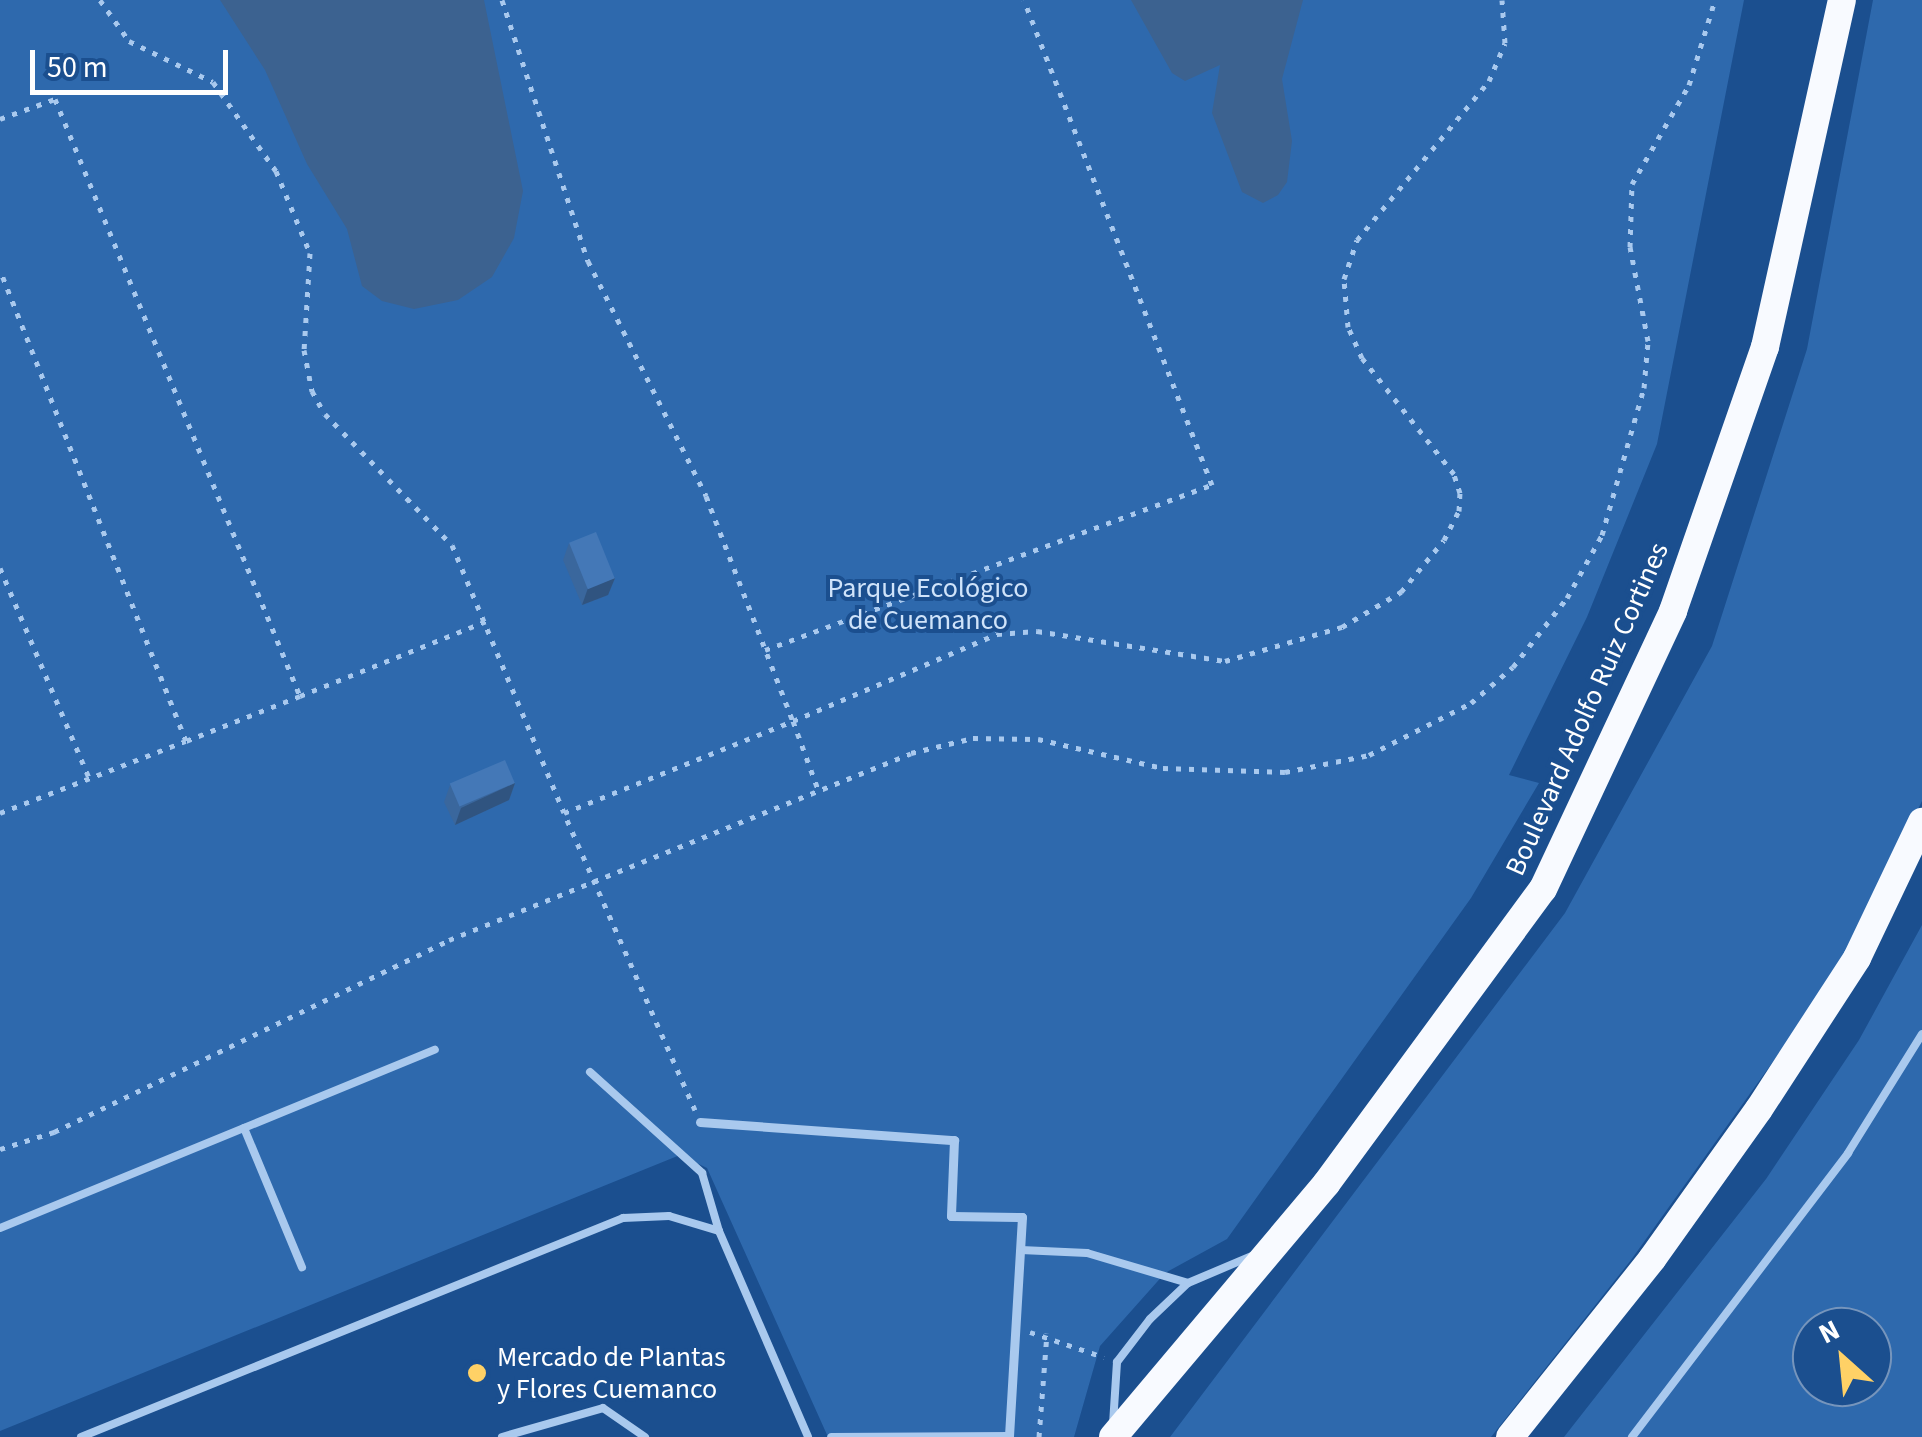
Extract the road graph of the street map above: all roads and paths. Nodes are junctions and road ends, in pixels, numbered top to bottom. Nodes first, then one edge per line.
1 (100, 0) edge
2 (502, 0) edge
3 (1024, 0) edge
4 (1502, 0) edge
5 (1714, 0) edge
6 (1842, 0) edge
7 (0, 119) edge
8 (0, 270) edge
9 (0, 568) edge
10 (487, 621) junction
11 (766, 650) junction
12 (300, 696) junction
13 (793, 720) junction
14 (186, 741) junction
15 (89, 778) junction
16 (819, 792) junction
17 (0, 813) edge
18 (564, 813) junction
19 (1922, 822) edge
20 (595, 884) junction
21 (1922, 1034) edge
22 (1920, 1045) edge
23 (435, 1050) dead end
24 (590, 1072) dead end
25 (700, 1122) joint
26 (244, 1128) junction
27 (0, 1149) edge
28 (0, 1228) edge
29 (719, 1230) junction
30 (1272, 1247) junction
31 (1020, 1250) junction
32 (302, 1267) dead end
33 (1188, 1282) junction
34 (1016, 1332) junction
35 (1047, 1333) junction
36 (1116, 1362) junction
37 (81, 1437) edge
38 (502, 1437) edge
39 (644, 1437) edge
40 (808, 1437) edge
41 (831, 1437) edge
42 (1040, 1437) edge
43 (1113, 1437) edge
44 (1510, 1437) edge
45 (1632, 1437) edge

1 - 10 path
2 - 11 path
3 - 11 path
4 - 13 path
5 - 16 path
6 - 30 highway, Boulevard Adolfo Ruiz Cortines
7 - 12 path
8 - 14 path
9 - 15 path
10 - 12 path
10 - 18 path
11 - 13 path
12 - 14 path
13 - 16 path
13 - 18 path
14 - 15 path
15 - 17 path
16 - 20 path
18 - 20 path
19 - 44 highway
20 - 25 path
20 - 27 path
21 - 22 lane
22 - 45 lane
23 - 26 lane
24 - 29 lane
25 - 31 street
26 - 28 lane
26 - 32 lane
29 - 37 lane
29 - 40 lane
30 - 33 lane
30 - 43 highway, Boulevard Adolfo Ruiz Cortines
31 - 33 lane
31 - 34 street
33 - 36 lane
34 - 35 path
34 - 41 street
35 - 36 path
35 - 42 path
36 - 43 lane
38 - 39 lane

